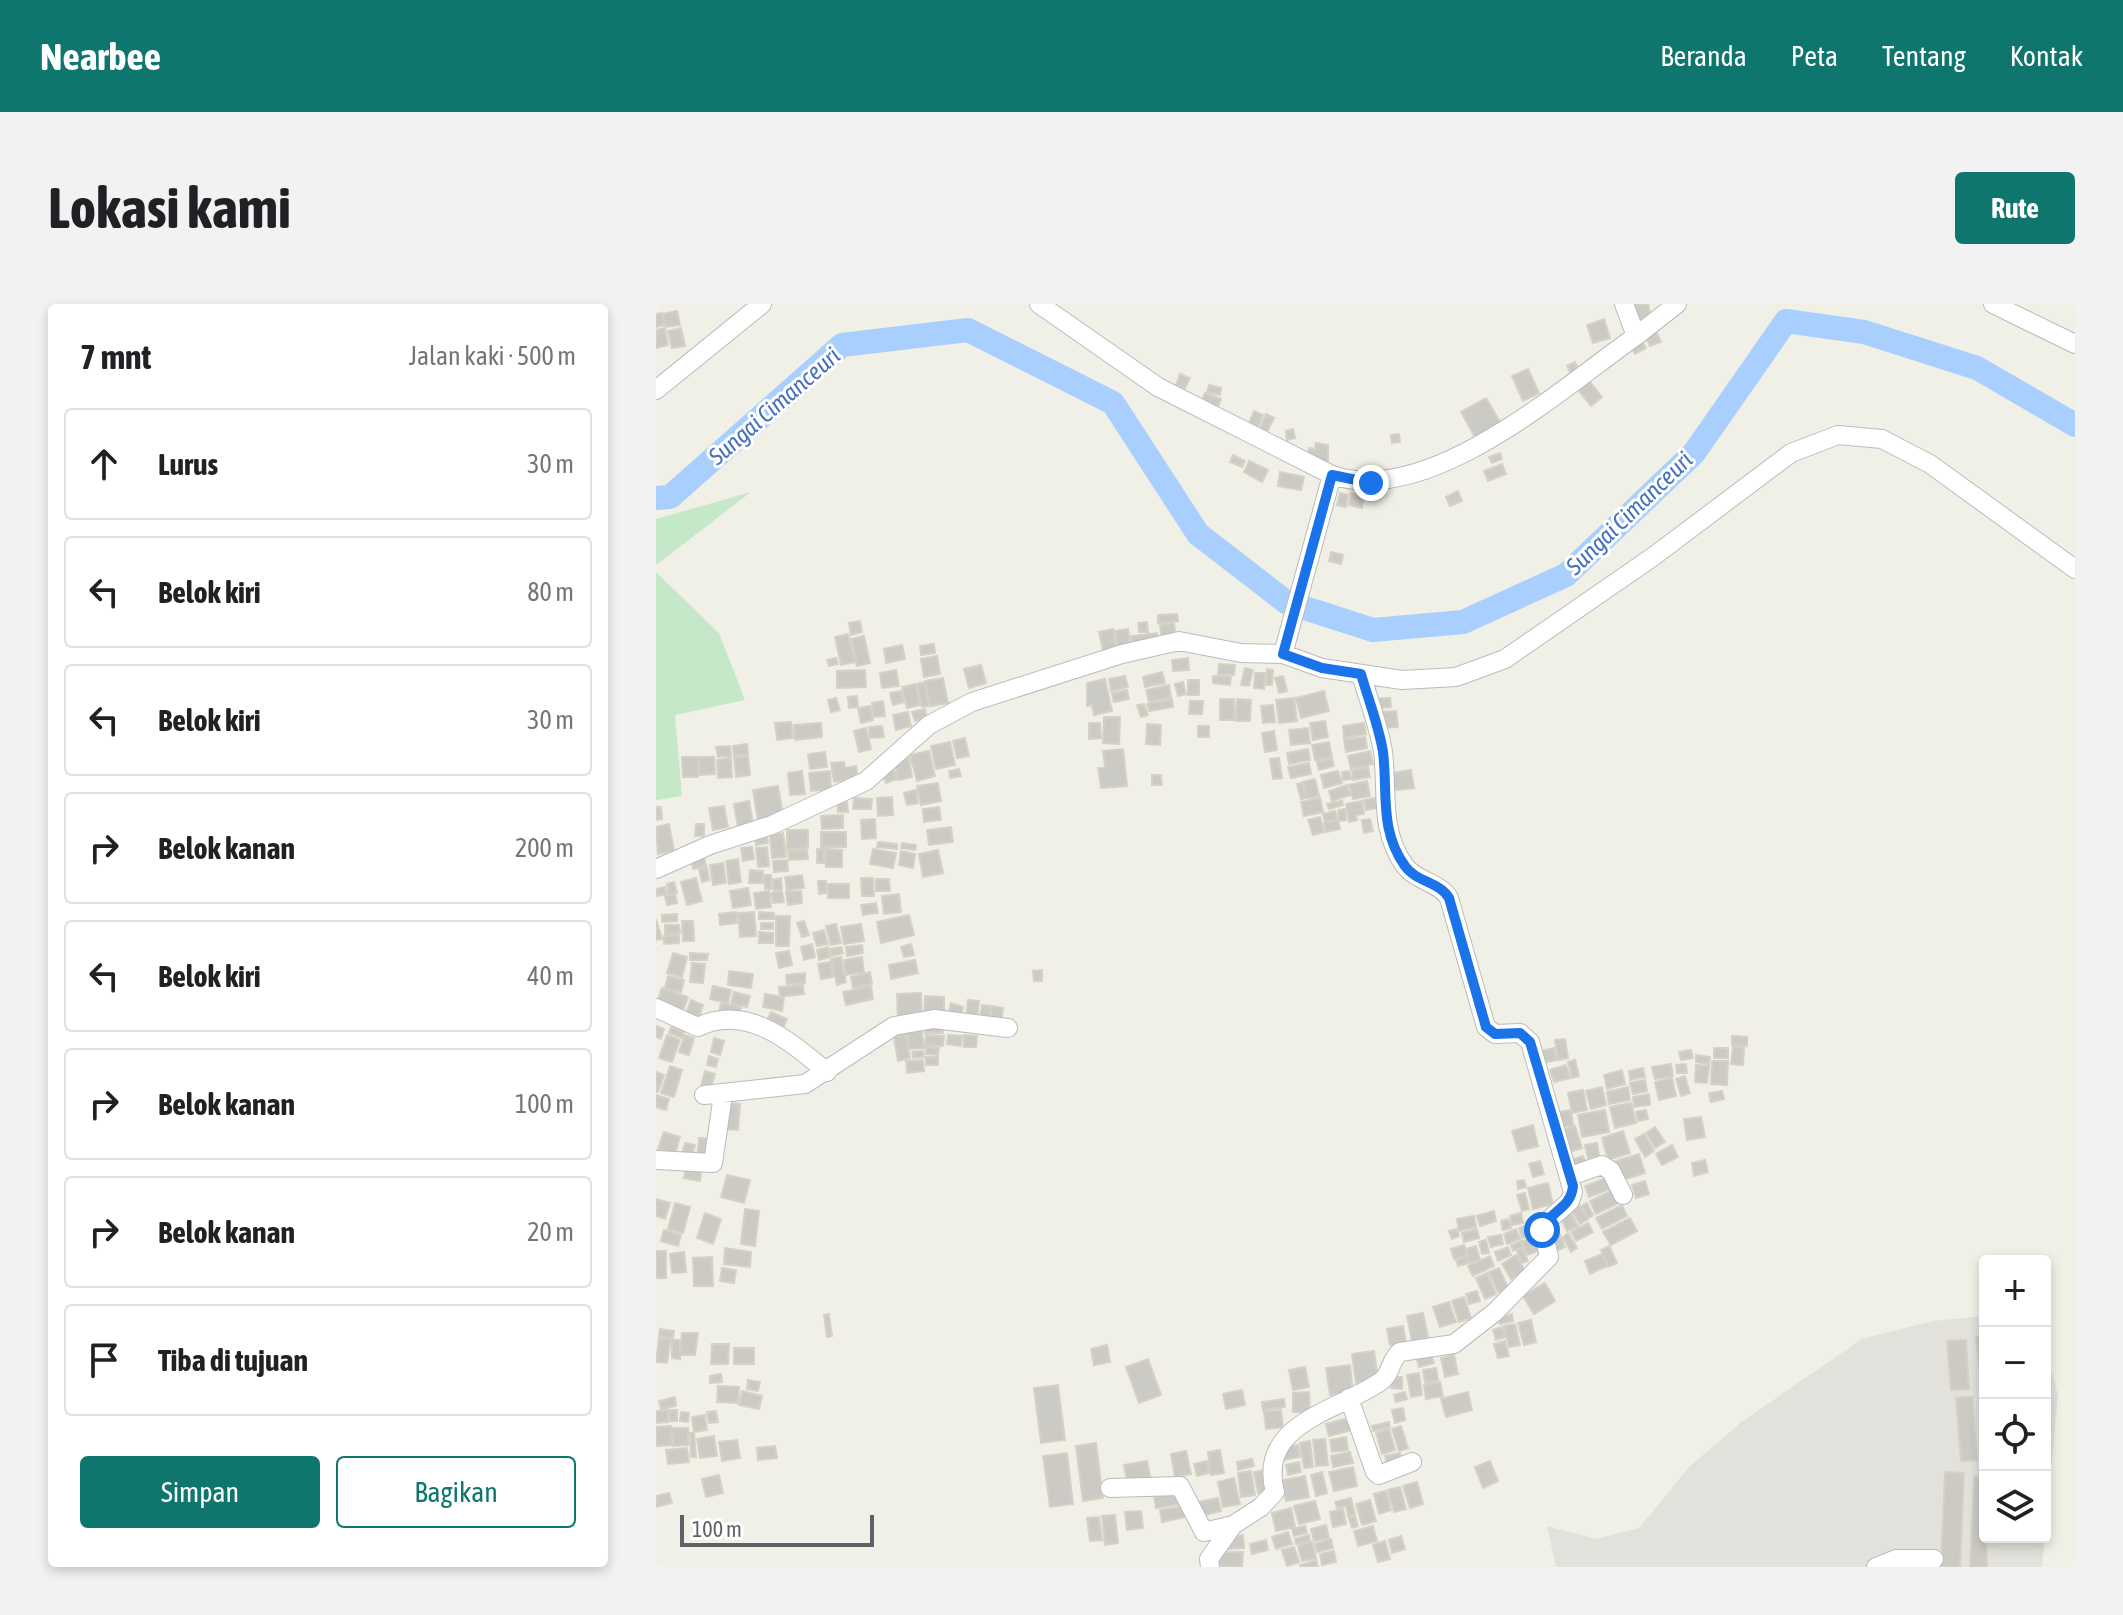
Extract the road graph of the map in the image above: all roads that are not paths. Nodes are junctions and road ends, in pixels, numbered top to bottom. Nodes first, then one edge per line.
1 (762, 304) edge
2 (1039, 304) edge
3 (1624, 304) edge
4 (1677, 304) edge
5 (1993, 304) edge
6 (1636, 336) junction
7 (2075, 344) edge
8 (656, 390) edge
9 (1332, 475) junction
10 (2075, 569) edge
11 (1285, 649) junction
12 (1361, 674) junction
13 (657, 866) edge
14 (656, 1008) edge
15 (1008, 1028) dead end
16 (827, 1072) junction
17 (656, 1160) edge
18 (1570, 1176) junction
19 (1623, 1195) dead end
20 (1349, 1398) junction
21 (1412, 1462) dead end
22 (1110, 1488) dead end
23 (1233, 1525) junction
24 (1934, 1559) dead end
25 (1210, 1567) edge
26 (1876, 1567) edge

1 - 8 street
2 - 9 street
3 - 6 street
4 - 6 street
5 - 7 street
6 - 9 street
9 - 11 street
10 - 12 street
11 - 12 street
11 - 13 street
12 - 18 street
14 - 16 street
15 - 16 street
16 - 17 street
18 - 19 street
18 - 20 street
20 - 21 street
20 - 23 street
22 - 23 street
23 - 25 street
24 - 26 street

